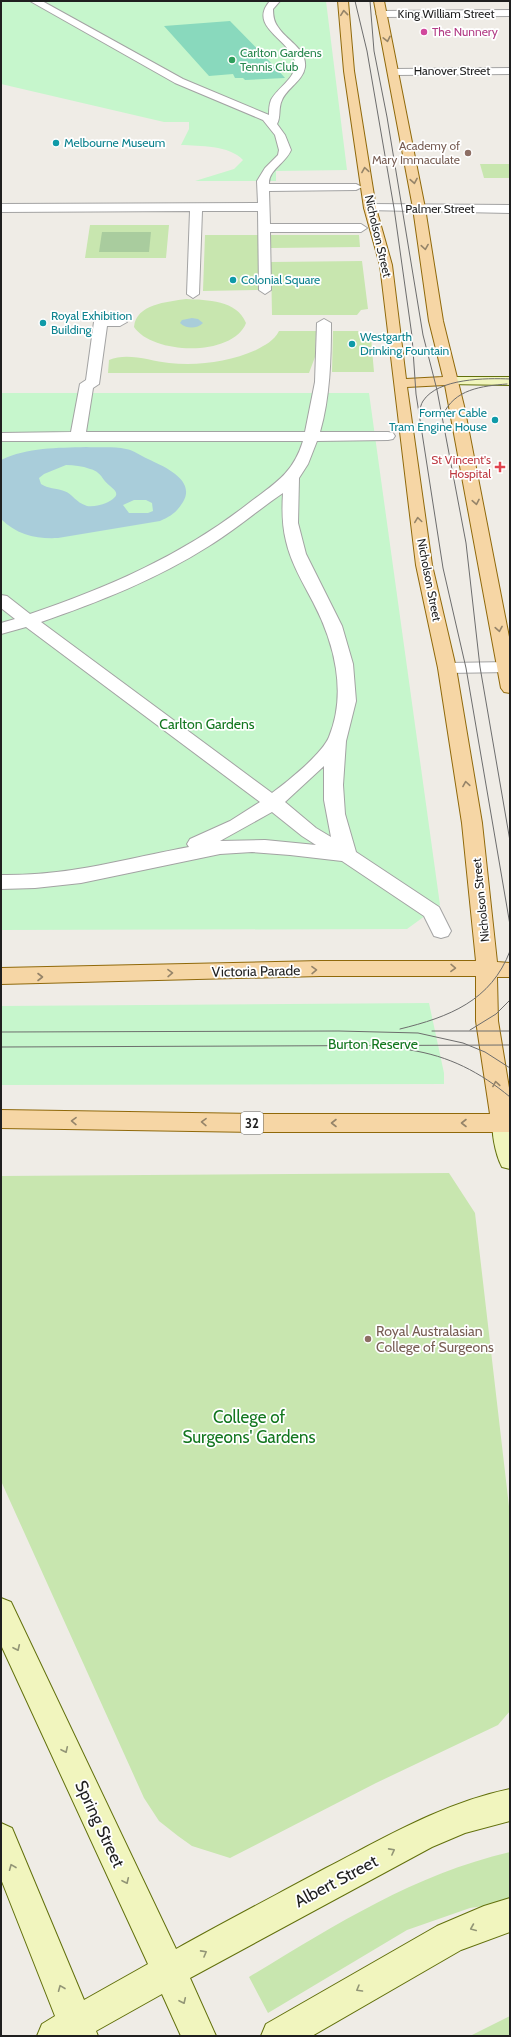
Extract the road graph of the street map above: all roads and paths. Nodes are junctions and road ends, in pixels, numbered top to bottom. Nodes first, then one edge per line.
1 (35, 1) edge
2 (276, 1) edge
3 (343, 1) edge
4 (379, 1) edge
5 (510, 13) edge
6 (382, 14) junction
7 (510, 71) edge
8 (394, 72) junction
9 (273, 123) junction
10 (356, 187) dead end
11 (264, 188) junction
12 (264, 207) junction
13 (1, 208) edge
14 (196, 208) junction
15 (370, 208) junction
16 (419, 208) junction
17 (510, 209) edge
18 (265, 228) junction
19 (361, 228) dead end
20 (265, 290) dead end
21 (193, 294) dead end
22 (120, 322) dead end
23 (324, 323) dead end
24 (450, 381) junction
25 (510, 381) edge
26 (400, 383) junction
27 (312, 436) junction
28 (388, 436) dead end
29 (1, 437) edge
30 (78, 437) junction
31 (291, 478) junction
32 (1, 600) edge
33 (28, 621) junction
34 (1, 629) edge
35 (508, 667) edge
36 (448, 668) junction
37 (510, 688) edge
38 (337, 740) junction
39 (272, 802) junction
40 (348, 856) junction
41 (155, 860) junction
42 (1, 882) edge
43 (441, 931) dead end
44 (487, 968) junction
45 (510, 970) edge
46 (1, 976) edge
47 (1, 1119) edge
48 (506, 1123) edge
49 (510, 1160) edge
50 (1, 1612) edge
51 (510, 1805) edge
52 (1, 1839) edge
53 (510, 1915) edge
54 (170, 1972) junction
55 (70, 2032) edge
56 (199, 2036) edge
57 (278, 2036) edge

1 - 9 street
2 - 9 street
15 -> 3 main road, Nicholson Street
4 - 6 main road
5 - 6 street, King William Street
6 -> 8 main road
7 - 8 street, Hanover Street
8 -> 16 main road
9 - 11 street
10 - 11 street
11 - 12 street
12 - 14 street
12 - 18 street
13 - 14 street
14 - 21 street
15 - 16 street, Palmer Street
15 - 26 main road, Nicholson Street
16 - 17 street, Palmer Street
16 -> 24 main road
18 - 19 street
18 - 20 street
22 - 30 street
23 - 27 street
24 - 25 street
24 - 26 main road
24 -> 35 main road
36 -> 26 main road, Nicholson Street
27 - 28 street
27 - 30 street
27 - 31 street
29 - 30 street
31 - 33 street
31 - 38 street
32 - 33 street
33 - 34 street
33 - 39 street
35 - 36 street
35 - 37 main road
44 -> 36 main road, Nicholson Street
38 - 39 street
38 - 40 street
39 - 40 street
39 - 41 street
40 - 41 street
40 - 43 street
41 - 42 street
44 - 45 main road, Victoria Parade
46 -> 44 main road, Victoria Parade
48 -> 44 main road, Nicholson Street
48 -> 47 main road, 32
48 - 49 street, Nicholson Street
50 -> 54 street, Spring Street
54 -> 51 street, Albert Street
55 -> 52 street
53 -> 57 street
54 - 55 street, Albert Street
54 -> 56 street, Spring Street

